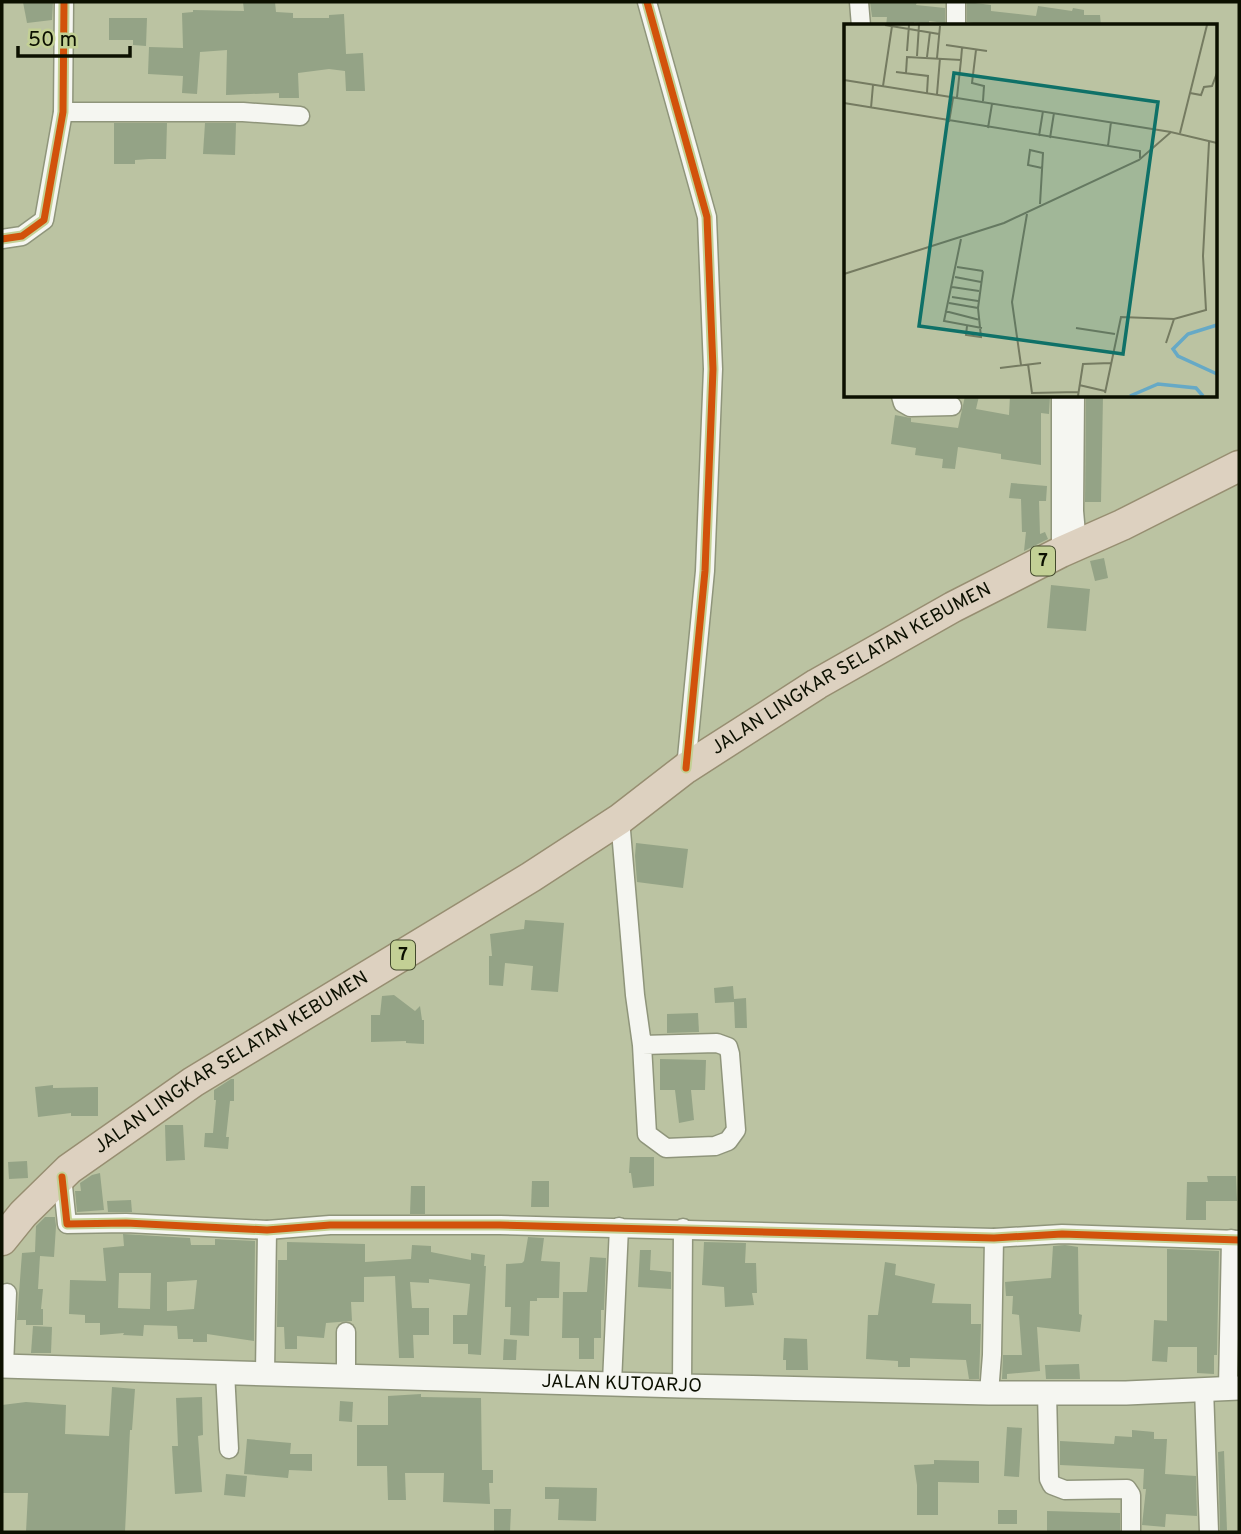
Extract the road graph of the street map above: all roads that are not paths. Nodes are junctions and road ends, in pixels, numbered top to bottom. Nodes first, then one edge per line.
1 (64, 2) edge
2 (647, 2) edge
3 (859, 2) edge
4 (956, 2) edge
5 (862, 24) edge
6 (956, 24) edge
7 (63, 112) junction
8 (300, 116) dead end
9 (2, 239) edge
10 (901, 397) edge
11 (1061, 397) edge
12 (1074, 397) edge
13 (951, 406) dead end
14 (1067, 441) junction
15 (1239, 466) edge
16 (1069, 548) junction
17 (686, 768) junction
18 (620, 819) junction
19 (642, 1045) junction
20 (62, 1177) junction
21 (619, 1227) junction
22 (683, 1228) junction
23 (267, 1230) junction
24 (994, 1238) junction
25 (2, 1240) edge
26 (1235, 1240) edge
27 (7, 1293) dead end
28 (346, 1332) dead end
29 (3, 1366) edge
30 (225, 1372) junction
31 (265, 1374) junction
32 (346, 1376) junction
33 (611, 1383) junction
34 (682, 1386) junction
35 (1204, 1388) junction
36 (1233, 1388) edge
37 (1046, 1392) junction
38 (989, 1393) junction
39 (229, 1449) dead end
40 (1130, 1532) edge
41 (1209, 1532) edge

1 - 7 street
2 - 17 street
3 - 5 street
4 - 6 street
7 - 8 street
7 - 9 street
10 - 13 street
11 - 14 street
12 - 14 street
14 - 16 street
15 - 16 highway, JALAN LINGKAR SELATAN KEBUMEN / 7
16 - 17 highway, JALAN LINGKAR SELATAN KEBUMEN / 7
17 - 18 highway, JALAN LINGKAR SELATAN KEBUMEN / 7
18 - 19 street
18 - 20 highway, JALAN LINGKAR SELATAN KEBUMEN / 7
19 - 19 street
20 - 23 street
20 - 25 highway, JALAN LINGKAR SELATAN KEBUMEN / 7
21 - 22 street
21 - 23 street
21 - 33 street
22 - 24 street
22 - 34 street
23 - 31 street
24 - 26 street
24 - 38 street
26 - 36 street
27 - 29 street
28 - 32 street
29 - 30 main road, JALAN KUTOARJO
30 - 31 main road, JALAN KUTOARJO
30 - 39 street
31 - 32 main road, JALAN KUTOARJO
32 - 33 main road, JALAN KUTOARJO
33 - 34 main road, JALAN KUTOARJO
34 - 38 main road, JALAN KUTOARJO
35 - 36 main road, JALAN KUTOARJO
35 - 37 main road, JALAN KUTOARJO
35 - 41 street
37 - 38 main road, JALAN KUTOARJO
37 - 40 street

